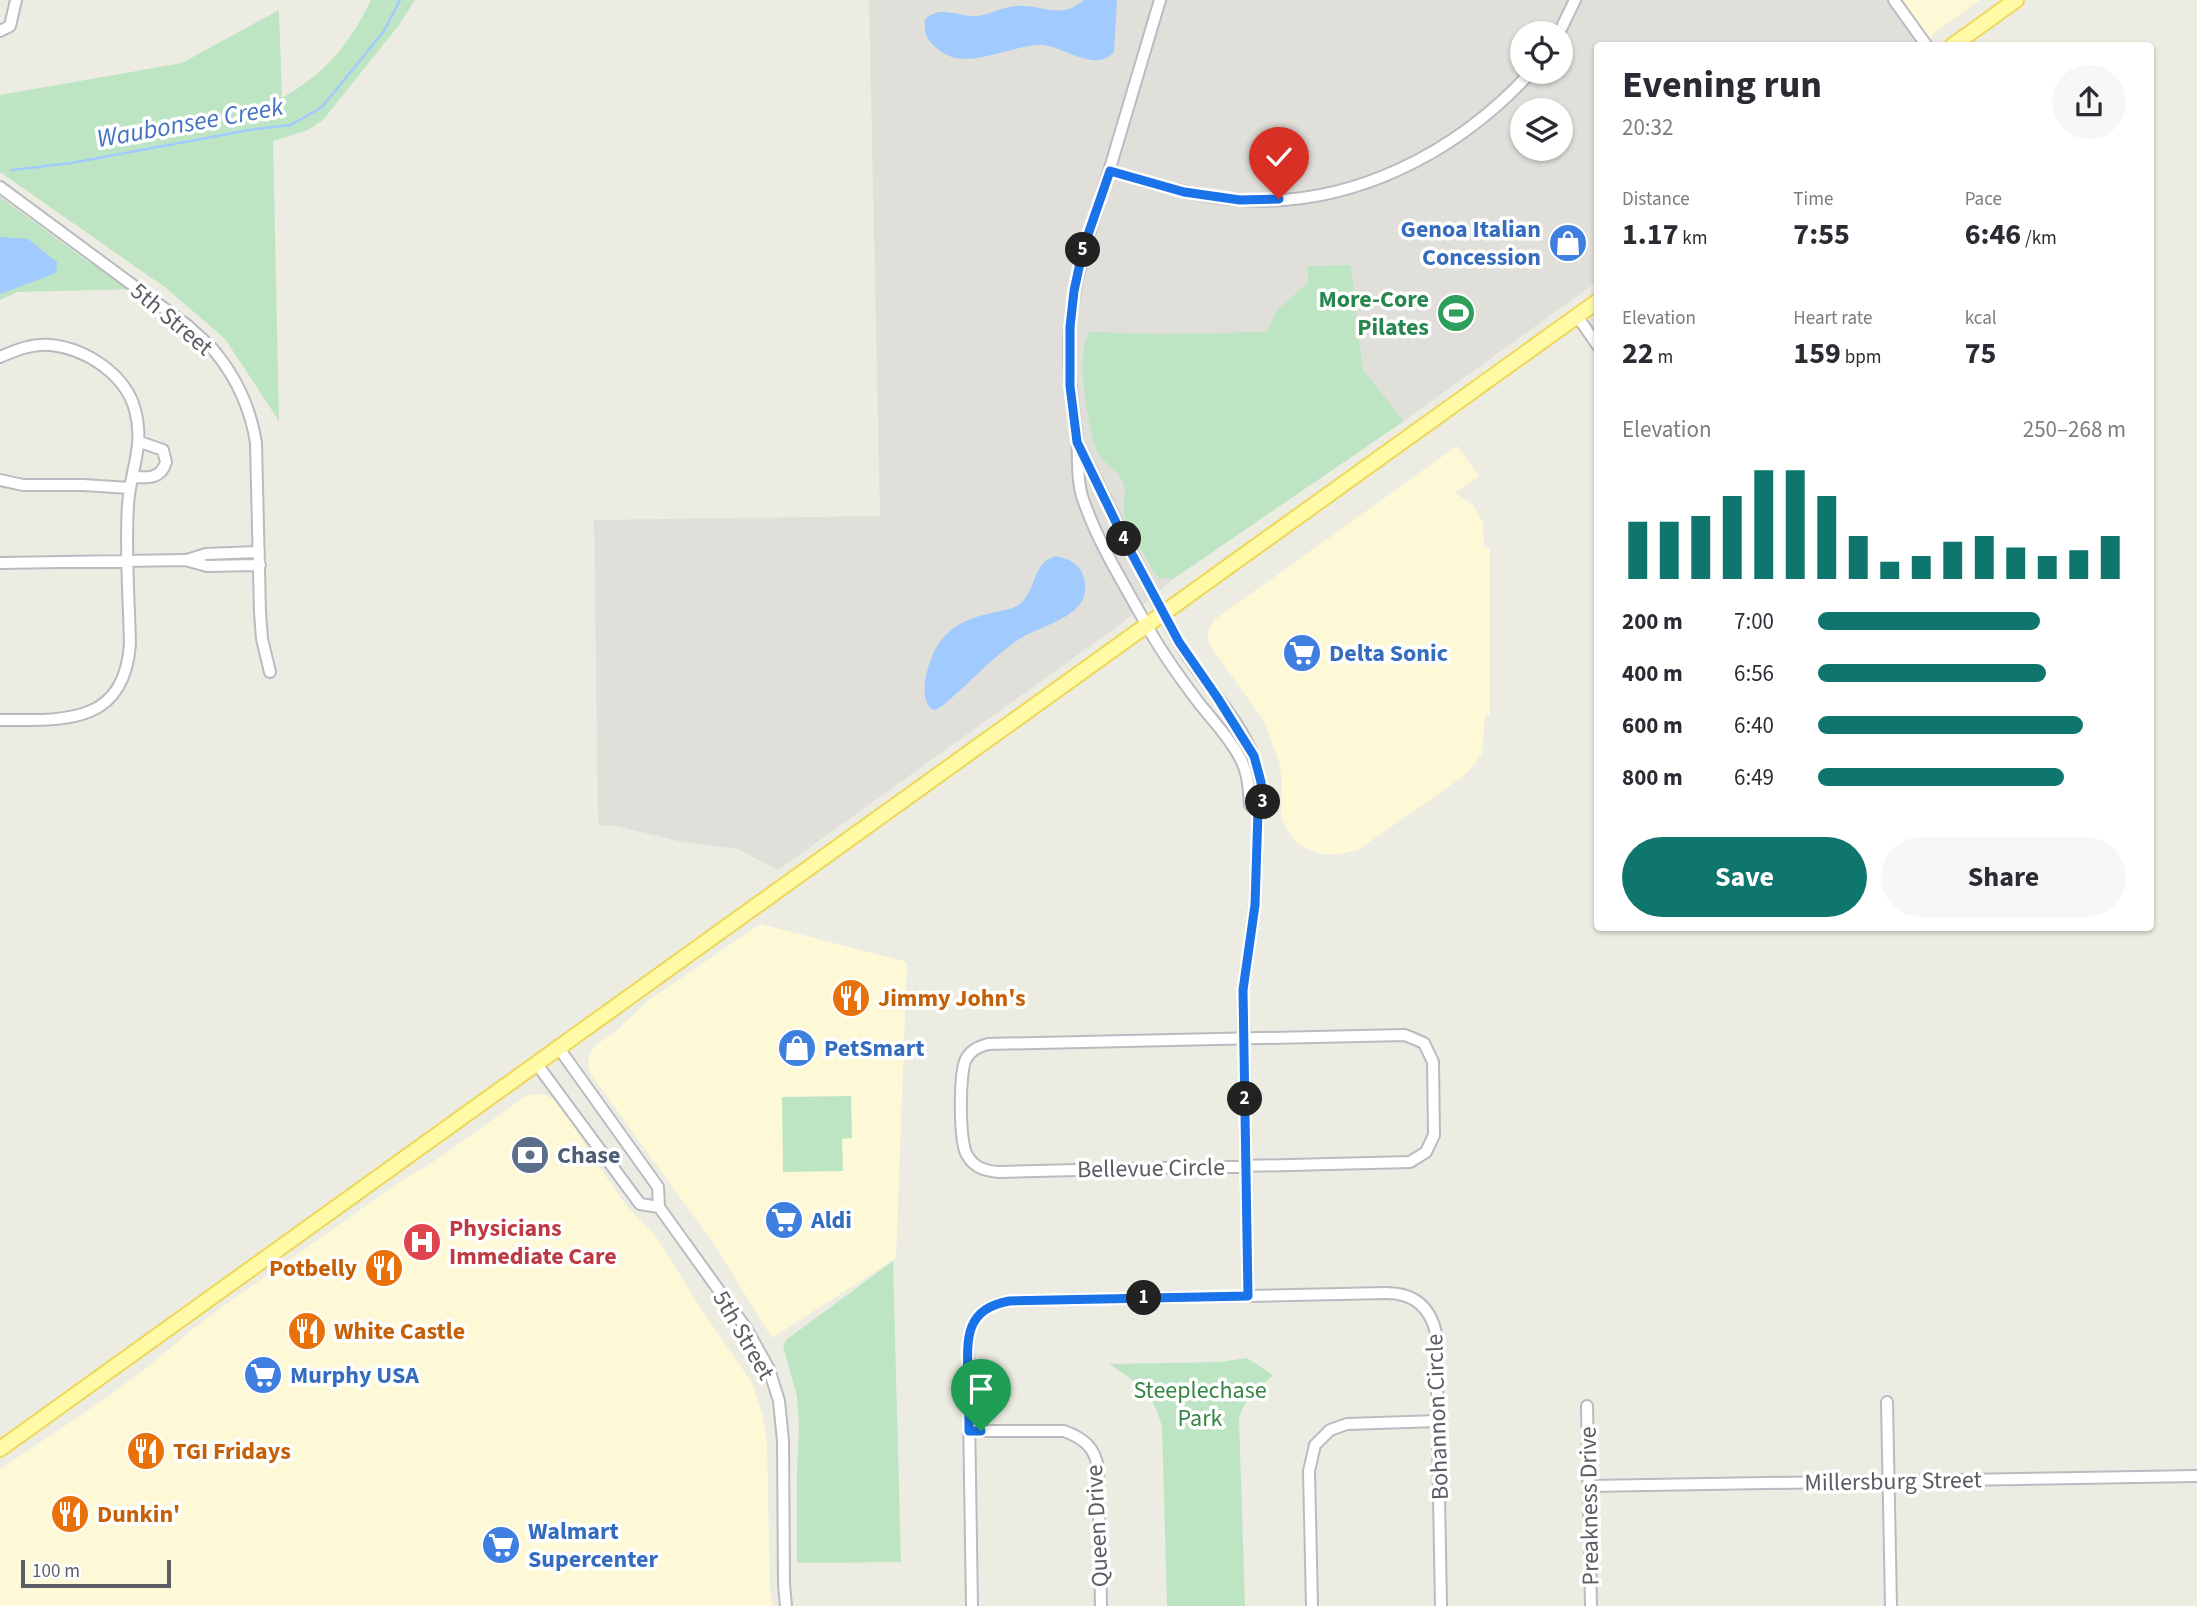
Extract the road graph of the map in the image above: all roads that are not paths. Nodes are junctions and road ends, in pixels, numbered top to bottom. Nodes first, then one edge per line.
1 (16, 0) edge
2 (1160, 0) edge
3 (1575, 0) edge
4 (1894, 0) edge
5 (2016, 0) edge
6 (1565, 21) edge
7 (0, 31) edge
8 (1924, 42) edge
9 (1958, 42) edge
10 (1519, 84) edge
11 (1110, 171) junction
12 (0, 187) edge
13 (1594, 304) edge
14 (1577, 316) junction
15 (1594, 340) edge
16 (0, 358) edge
17 (140, 442) junction
18 (1077, 442) junction
19 (0, 480) edge
20 (132, 482) junction
21 (260, 552) junction
22 (184, 561) junction
23 (128, 562) junction
24 (0, 563) edge
25 (260, 565) junction
26 (1163, 614) junction
27 (1147, 626) junction
28 (270, 672) dead end
29 (0, 720) edge
30 (1258, 811) junction
31 (1244, 1038) junction
32 (558, 1047) junction
33 (536, 1063) junction
34 (1246, 1166) junction
35 (659, 1207) junction
36 (1248, 1296) junction
37 (1887, 1402) dead end
38 (1587, 1406) dead end
39 (1438, 1421) junction
40 (969, 1431) junction
41 (0, 1449) edge
42 (2197, 1476) edge
43 (1889, 1481) junction
44 (1588, 1486) junction
45 (786, 1606) edge
46 (972, 1606) edge
47 (1101, 1606) edge
48 (1311, 1606) edge
49 (1441, 1606) edge
50 (1591, 1606) edge
51 (1891, 1606) edge

1 - 7 street
2 - 11 street
3 - 6 street
4 - 8 street
5 - 9 main road
10 - 11 street
11 - 18 street
12 - 21 street, 5th Street
13 - 14 main road
14 - 15 street
14 - 26 main road
16 - 17 street
17 - 20 street
17 - 20 street
18 - 26 street
18 - 27 street
19 - 20 street
20 - 23 street
21 - 22 street
21 - 25 street, 5th Street
22 - 23 street
22 - 25 street
23 - 24 street
23 - 29 street
25 - 28 street, 5th Street
26 - 27 main road
26 - 30 street
27 - 30 street
27 - 32 main road
30 - 31 street
31 - 34 street
31 - 34 street, Bellevue Circle
31 - 34 street, Bellevue Circle
32 - 33 main road
32 - 35 street, 5th Street
33 - 35 street, 5th Street
33 - 41 main road
34 - 36 street
35 - 45 street, 5th Street
36 - 39 street, Bohannon Circle
36 - 40 street, Bohannon Circle
37 - 43 street
38 - 44 street, Preakness Drive
39 - 48 street
39 - 49 street, Bohannon Circle
40 - 46 street, Bohannon Circle
40 - 47 street, Queen Drive
42 - 43 street, Millersburg Street
43 - 44 street, Millersburg Street
43 - 51 street
44 - 50 street, Preakness Drive

